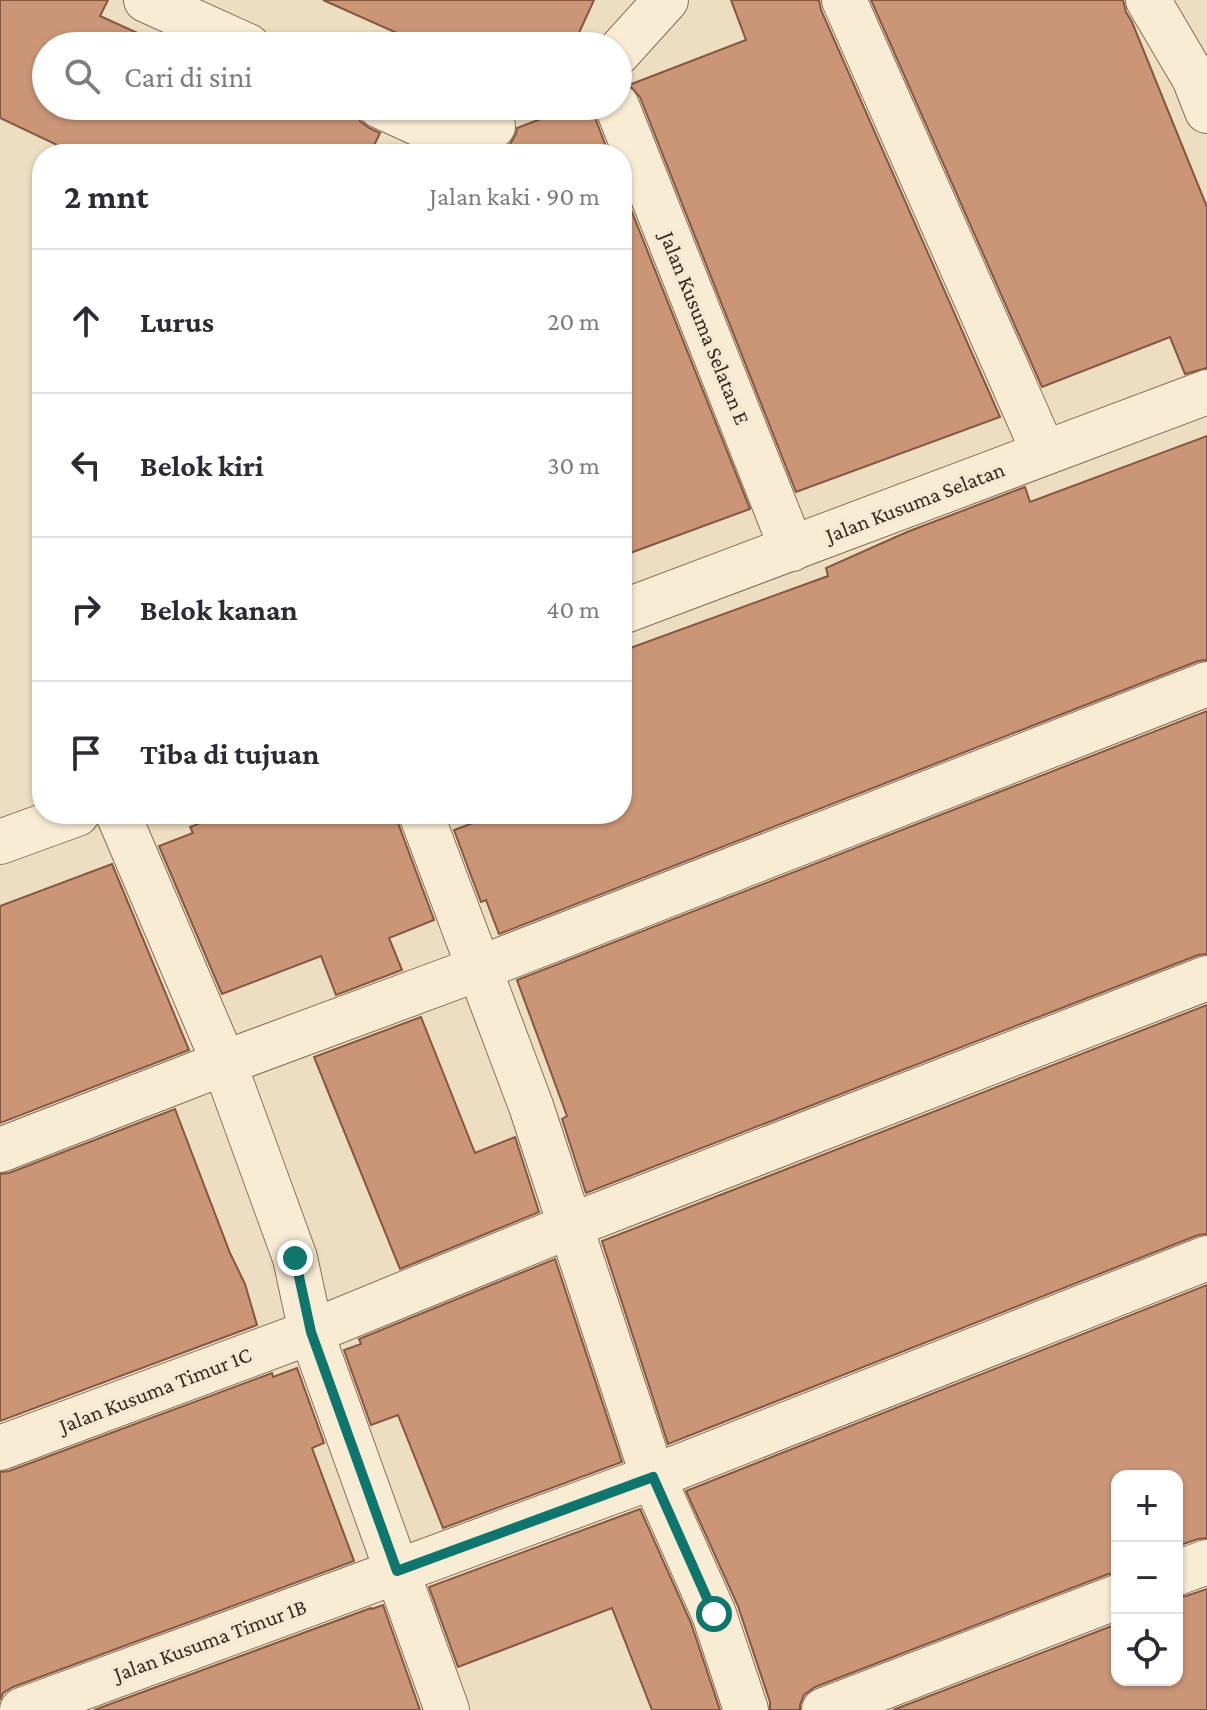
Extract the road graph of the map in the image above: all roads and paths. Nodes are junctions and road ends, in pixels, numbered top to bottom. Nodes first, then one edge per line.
1 (666, 0) edge
2 (844, 0) edge
3 (1148, 0) edge
4 (163, 3) edge
5 (220, 32) edge
6 (632, 38) edge
7 (1203, 87) edge
8 (411, 120) edge
9 (623, 120) edge
10 (493, 126) dead end
11 (1207, 392) edge
12 (1044, 453) junction
13 (792, 549) junction
14 (632, 608) edge
15 (1207, 684) edge
16 (50, 824) edge
17 (122, 824) edge
18 (425, 824) edge
19 (0, 842) edge
20 (480, 968) junction
21 (1207, 978) edge
22 (224, 1063) junction
23 (0, 1150) edge
24 (570, 1226) junction
25 (1207, 1258) edge
26 (311, 1332) junction
27 (0, 1448) edge
28 (653, 1477) junction
29 (1207, 1562) edge
30 (397, 1571) junction
31 (1183, 1571) edge
32 (1111, 1599) edge
33 (22, 1710) edge
34 (447, 1710) edge
35 (746, 1710) edge
36 (824, 1710) edge

1 - 6 street
2 - 12 street
3 - 7 street
4 - 5 street
8 - 10 street
9 - 13 street, Jalan Kusuma Selatan E
11 - 12 street, Jalan Kusuma Selatan
12 - 13 street, Jalan Kusuma Selatan
13 - 14 street, Jalan Kusuma Selatan
15 - 20 street
16 - 19 street
17 - 22 street
18 - 20 street
20 - 22 street
20 - 24 street
21 - 24 street, Jalan Kusuma Timur 1C
22 - 23 street
22 - 26 street
24 - 26 street, Jalan Kusuma Timur 1C
24 - 28 street
25 - 28 street, Jalan Kusuma Timur 1B
26 - 27 street, Jalan Kusuma Timur 1C
26 - 30 street
28 - 30 street, Jalan Kusuma Timur 1B
28 - 35 street
29 - 31 street
30 - 33 street, Jalan Kusuma Timur 1B
30 - 34 street
32 - 36 street

